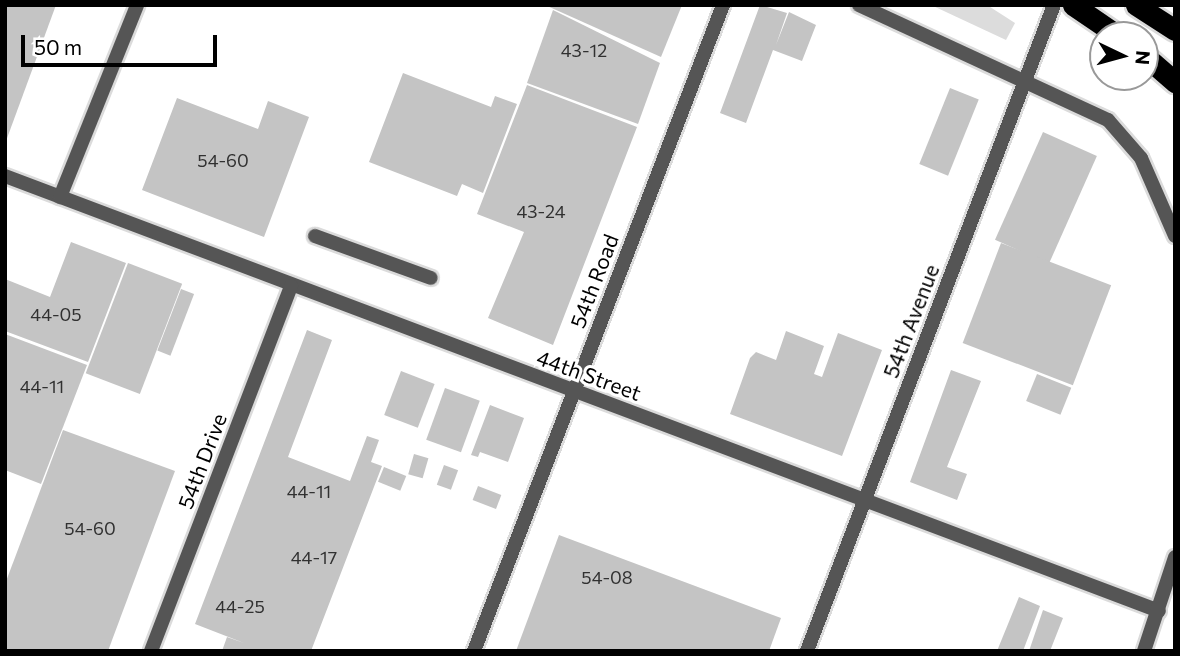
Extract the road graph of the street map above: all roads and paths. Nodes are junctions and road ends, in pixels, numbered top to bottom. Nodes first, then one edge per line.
1 (136, 5) edge
2 (723, 5) edge
3 (859, 5) edge
4 (1054, 5) edge
5 (1073, 5) edge
6 (1136, 5) edge
7 (1097, 21) edge
8 (1175, 30) edge
9 (1159, 68) edge
10 (1024, 82) junction
11 (1175, 82) edge
12 (5, 176) edge
13 (60, 197) junction
14 (315, 236) dead end
15 (1175, 236) edge
16 (431, 278) dead end
17 (292, 286) junction
18 (573, 392) junction
19 (865, 500) junction
20 (1175, 557) edge
21 (1159, 611) junction
22 (151, 651) edge
23 (474, 651) edge
24 (807, 651) edge
25 (1144, 651) edge

1 - 13 street
2 - 18 street, 54th Road
3 - 10 street
4 - 10 street, 54th Avenue
5 - 7 highway
6 - 8 highway
9 - 11 highway
10 - 15 street
10 - 19 street, 54th Avenue
12 - 13 street, 44th Street
13 - 17 street, 44th Street
14 - 16 street
17 - 18 street, 44th Street
17 - 22 street, 54th Drive
18 - 19 street, 44th Street
18 - 23 street, 54th Road
19 - 21 street, 44th Street
19 - 24 street, 54th Avenue
20 - 21 street
21 - 25 street

